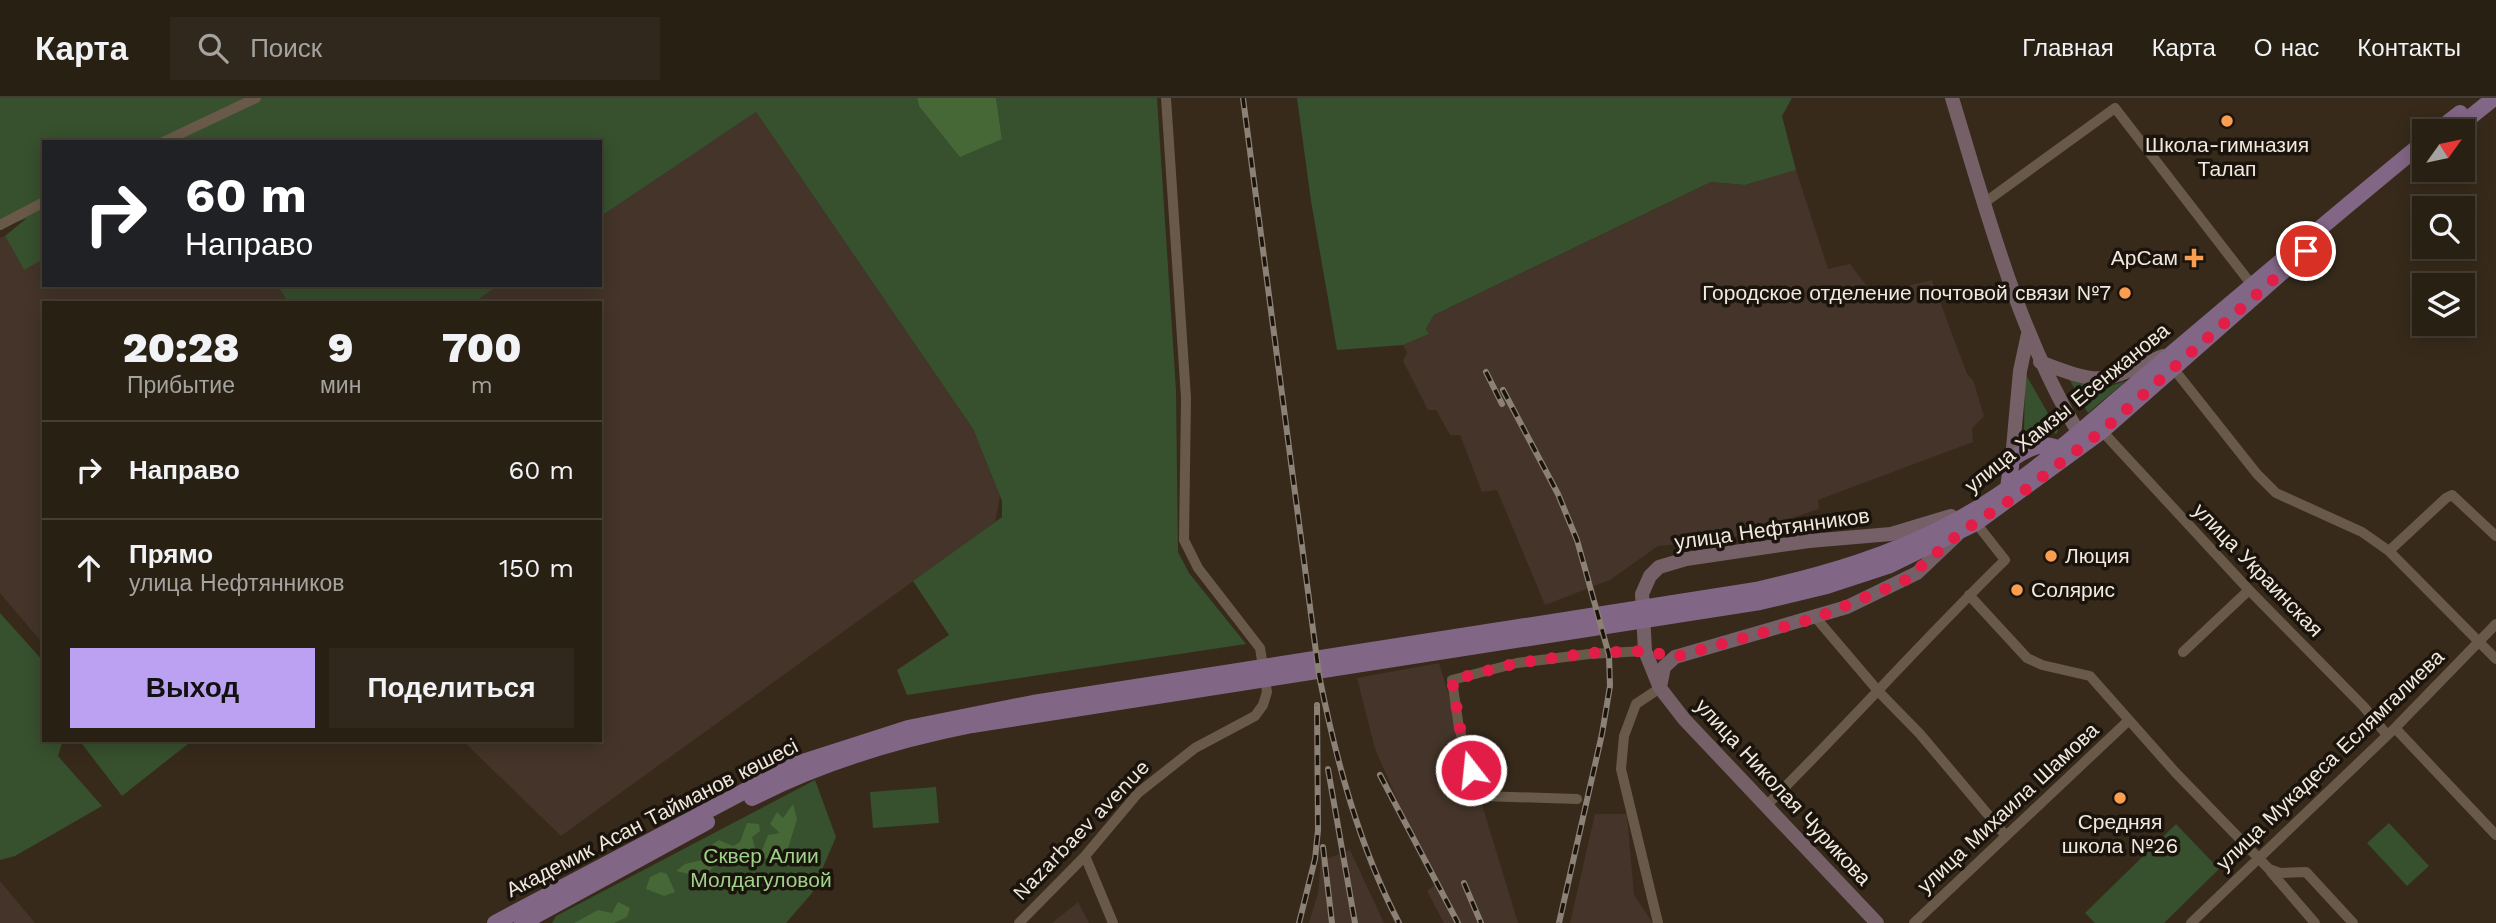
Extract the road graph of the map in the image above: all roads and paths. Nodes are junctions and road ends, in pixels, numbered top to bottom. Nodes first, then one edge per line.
1 (256, 98) edge
2 (1166, 98) edge
3 (1952, 98) edge
4 (2478, 98) edge
5 (2494, 98) edge
6 (2452, 119) edge
7 (2468, 119) edge
8 (167, 140) edge
9 (2412, 152) edge
10 (2412, 165) edge
11 (42, 203) edge
12 (1984, 203) junction
13 (0, 225) edge
14 (2255, 289) junction
15 (2028, 333) junction
16 (2174, 351) junction
17 (2040, 362) junction
18 (2173, 368) junction
19 (2102, 431) junction
20 (2082, 438) junction
21 (2064, 453) junction
22 (2012, 459) junction
23 (2008, 488) junction
24 (1989, 501) junction
25 (1976, 523) junction
26 (1960, 533) junction
27 (2496, 536) edge
28 (2389, 551) junction
29 (2249, 590) junction
30 (1969, 595) junction
31 (1683, 607) junction
32 (1816, 618) junction
33 (2496, 624) edge
34 (2479, 640) junction
35 (1645, 651) junction
36 (2183, 652) dead end
37 (1675, 657) junction
38 (2496, 659) edge
39 (1242, 676) junction
40 (1660, 688) junction
41 (1879, 692) junction
42 (2129, 721) junction
43 (2391, 731) junction
44 (1577, 799) dead end
45 (1766, 806) junction
46 (2496, 835) edge
47 (2006, 836) junction
48 (1085, 856) junction
49 (2258, 858) junction
50 (2269, 869) junction
51 (495, 923) edge
52 (522, 923) edge
53 (1019, 923) edge
54 (1113, 923) edge
55 (1658, 923) edge
56 (1877, 923) edge
57 (1914, 923) edge
58 (2191, 923) edge
59 (2315, 923) edge
60 (2353, 923) edge

1 - 8 street
2 - 48 street, Nazarbaev avenue
3 - 12 street
4 - 6 main road
5 - 7 main road
9 - 14 main road, улица Хамзы Есенжанова
10 - 14 main road, улица Хамзы Есенжанова
11 - 13 street
12 - 14 street
12 - 15 street
14 - 16 main road, улица Хамзы Есенжанова
14 - 18 main road, улица Хамзы Есенжанова
15 - 17 street
15 - 22 street
16 - 17 street
16 - 20 main road, улица Хамзы Есенжанова
17 - 20 street
18 - 19 main road, улица Хамзы Есенжанова
18 - 28 street
19 - 20 main road, улица Хамзы Есенжанова
19 - 29 street, улица Украинская
20 - 21 main road, улица Хамзы Есенжанова
21 - 22 main road
21 - 23 main road, улица Хамзы Есенжанова
21 - 25 main road, улица Хамзы Есенжанова
22 - 23 main road
23 - 24 main road, улица Хамзы Есенжанова
24 - 31 main road, улица Хамзы Есенжанова
24 - 35 street, улица Нефтянников
25 - 26 main road, улица Хамзы Есенжанова
25 - 30 street
26 - 31 main road, улица Хамзы Есенжанова
26 - 32 street
27 - 28 street
28 - 34 street
29 - 36 street
29 - 43 street, улица Украинская
30 - 41 street
30 - 42 street
31 - 39 main road
32 - 37 street
32 - 41 street
33 - 34 street, улица Мукадеса Еслямгалиева
34 - 38 street
34 - 43 street, улица Мукадеса Еслямгалиева
35 - 37 street
35 - 40 street, улица Нефтянников
35 - 44 street
37 - 40 street
39 - 51 main road, Академик Асан Тайманов көшесі
39 - 52 main road, Академик Асан Тайманов көшесі
40 - 45 street, улица Николая Чурикова
40 - 55 street
41 - 45 street
41 - 47 street
42 - 47 street, улица Михаила Шамова
42 - 49 street
43 - 46 street, улица Украинская
43 - 49 street, улица Мукадеса Еслямгалиева
45 - 56 street, улица Николая Чурикова
47 - 57 street, улица Михаила Шамова
48 - 53 street, Nazarbaev avenue
48 - 54 street
49 - 50 street
49 - 58 street, улица Мукадеса Еслямгалиева
50 - 59 street
50 - 60 street

